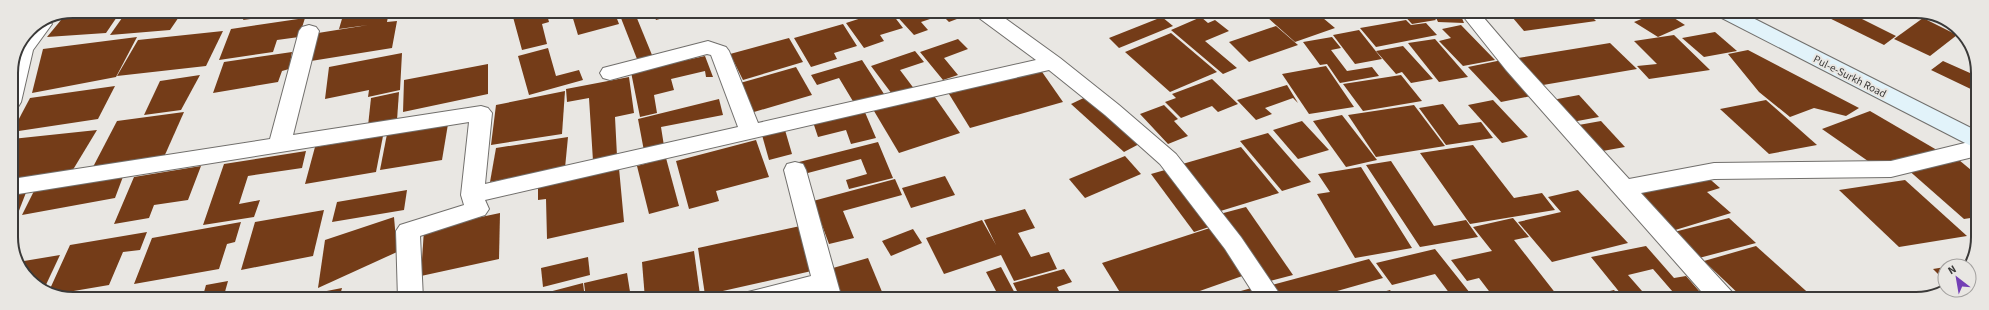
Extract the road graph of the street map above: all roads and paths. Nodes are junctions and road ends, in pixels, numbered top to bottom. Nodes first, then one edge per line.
1 (992, 18) edge
2 (1474, 18) edge
3 (1741, 18) edge
4 (309, 31) dead end
5 (35, 33) edge
6 (25, 46) edge
7 (1053, 63) junction
8 (610, 73) dead end
9 (750, 130) junction
10 (1971, 137) edge
11 (279, 146) junction
12 (1971, 149) edge
13 (795, 170) dead end
14 (18, 186) edge
15 (1625, 188) junction
16 (472, 194) junction
17 (827, 290) edge
18 (411, 292) edge
19 (811, 292) edge
20 (1266, 292) edge
21 (1717, 292) edge

1 - 7 street
2 - 15 street
3 - 10 street, Pul-e-Surkh Road
4 - 11 street
5 - 6 street
7 - 9 street
7 - 20 street
8 - 9 street
9 - 16 street
11 - 14 street
11 - 16 street
12 - 15 street
13 - 17 street
15 - 21 street
16 - 18 street
17 - 19 street

